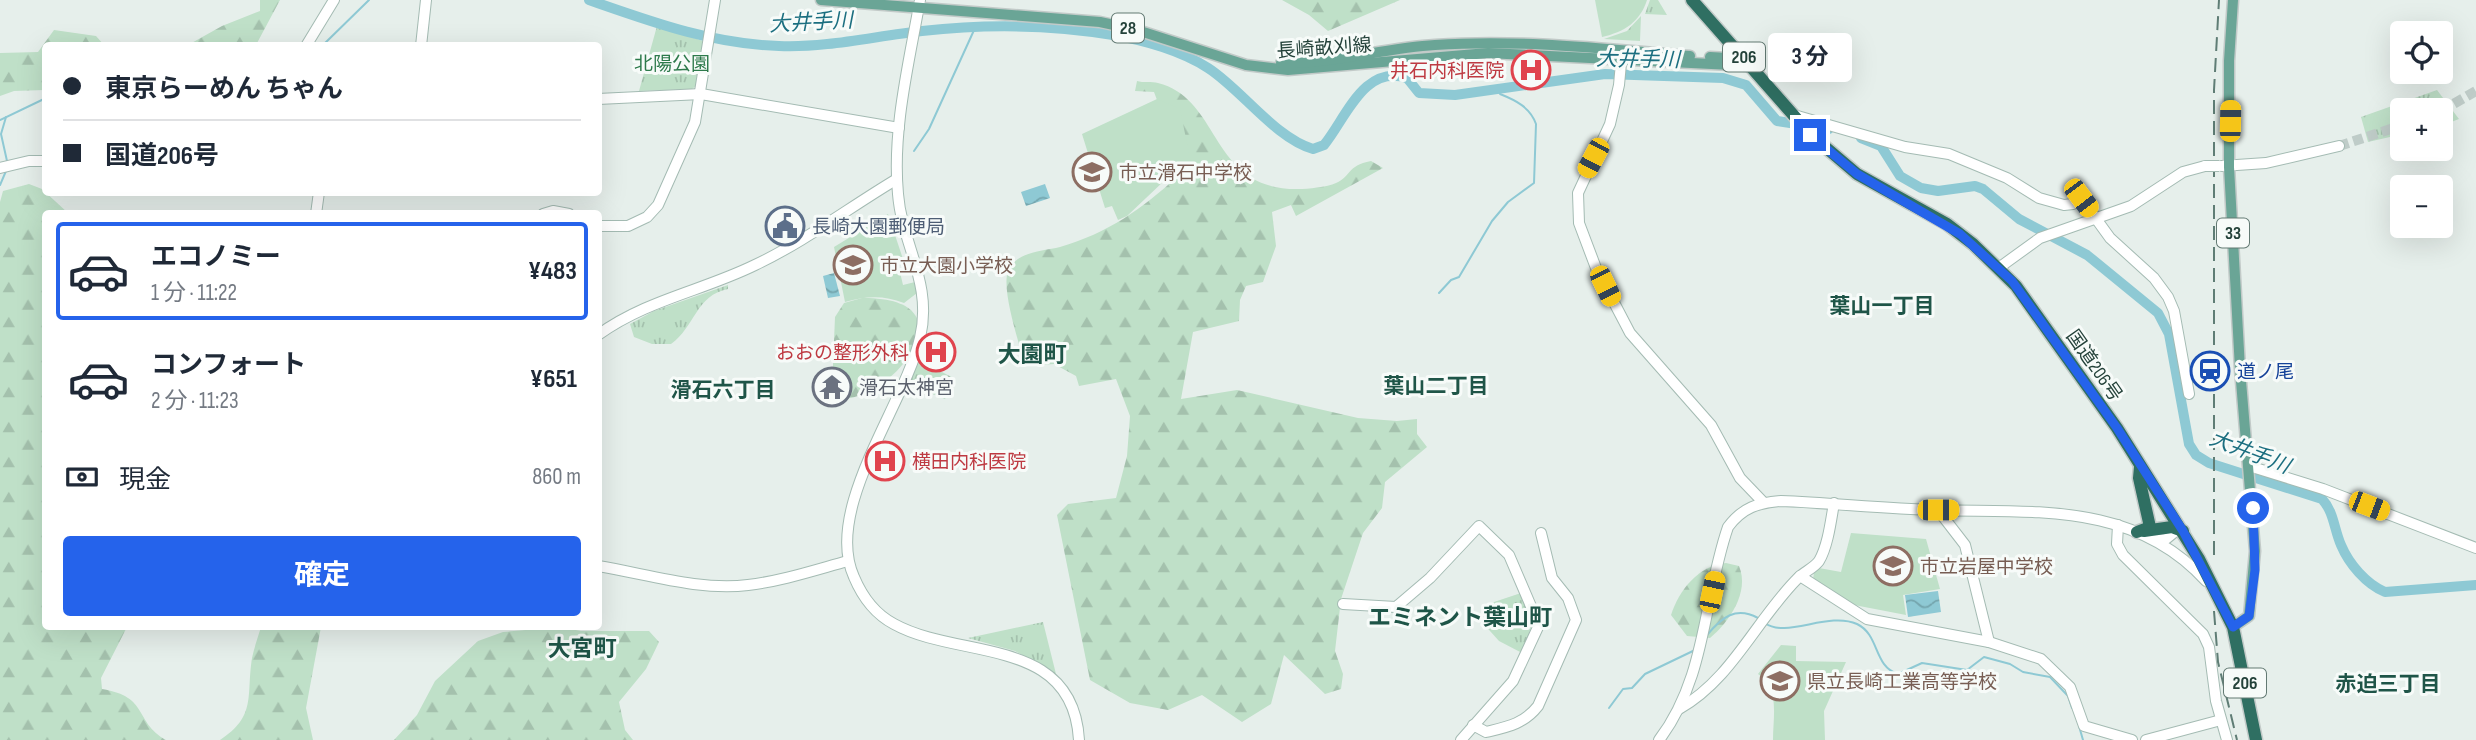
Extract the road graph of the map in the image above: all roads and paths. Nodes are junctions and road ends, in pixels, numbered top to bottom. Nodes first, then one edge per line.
1 (334, 0) edge
2 (426, 0) edge
3 (715, 0) edge
4 (821, 0) edge
5 (873, 0) edge
6 (1692, 0) edge
7 (2233, 0) edge
8 (919, 4) edge
9 (308, 42) edge
10 (421, 42) edge
11 (1622, 55) junction
12 (1749, 62) junction
13 (701, 94) junction
14 (602, 99) edge
15 (1794, 115) junction
16 (899, 128) junction
17 (2339, 146) tunnel mouth
18 (42, 161) edge
19 (5, 167) edge
20 (2224, 167) junction
21 (897, 179) junction
22 (2097, 218) junction
23 (602, 226) edge
24 (2000, 267) junction
25 (602, 333) edge
26 (2189, 394) dead end
27 (2140, 467) junction
28 (2249, 467) junction
29 (1763, 502) junction
30 (2163, 502) junction
31 (1834, 503) junction
32 (1938, 510) junction
33 (2118, 525) junction
34 (2150, 527) junction
35 (2179, 527) junction
36 (2137, 532) junction
37 (1541, 533) dead end
38 (2156, 540) junction
39 (2476, 548) edge
40 (848, 561) junction
41 (602, 567) edge
42 (1800, 576) junction
43 (1343, 604) dead end
44 (2224, 611) junction
45 (2233, 627) junction
46 (1989, 642) junction
47 (1679, 709) junction
48 (2221, 720) junction
49 (1473, 725) junction
50 (1079, 740) edge
51 (1461, 740) edge
52 (1659, 740) edge
53 (2132, 740) edge
54 (2146, 740) edge
55 (2227, 740) edge
56 (2256, 740) edge

1 - 9 street
2 - 10 street
3 - 13 street
4 - 8 main road, 長崎畝刈線 / 28
5 - 8 main road, 長崎畝刈線 / 28
6 - 12 highway, 206
7 - 20 main road, 33
8 - 11 main road, 長崎畝刈線 / 28
8 - 16 street
11 - 12 main road, 長崎畝刈線 / 28
11 - 29 street
12 - 15 highway, 206
13 - 14 street
13 - 16 street
13 - 23 street
15 - 22 street
15 - 24 highway, 国道206号 / 206
16 - 21 street
17 - 20 street
18 - 19 street
20 - 22 street, bridge
20 - 28 main road, 33
21 - 25 street
21 - 40 street
22 - 24 street
22 - 26 street
24 - 27 highway, 国道206号 / 206
27 - 30 highway, 国道206号 / 206
27 - 34 highway
28 - 39 street
28 - 45 main road, 33
29 - 31 street
29 - 47 street
30 - 34 highway
30 - 35 highway, 国道206号 / 206
31 - 32 street
31 - 42 street
32 - 33 street
32 - 46 street
33 - 36 street
33 - 48 street
34 - 36 highway
35 - 36 highway
35 - 38 street
35 - 44 highway, 国道206号 / 206
36 - 38 street
37 - 49 street
38 - 44 street
40 - 41 street
40 - 50 street
42 - 46 street
42 - 47 street
43 - 49 street
44 - 45 highway, 国道206号 / 206
45 - 56 highway, 国道206号 / 206
46 - 53 street
47 - 52 street
48 - 54 street
48 - 55 street
49 - 51 street

